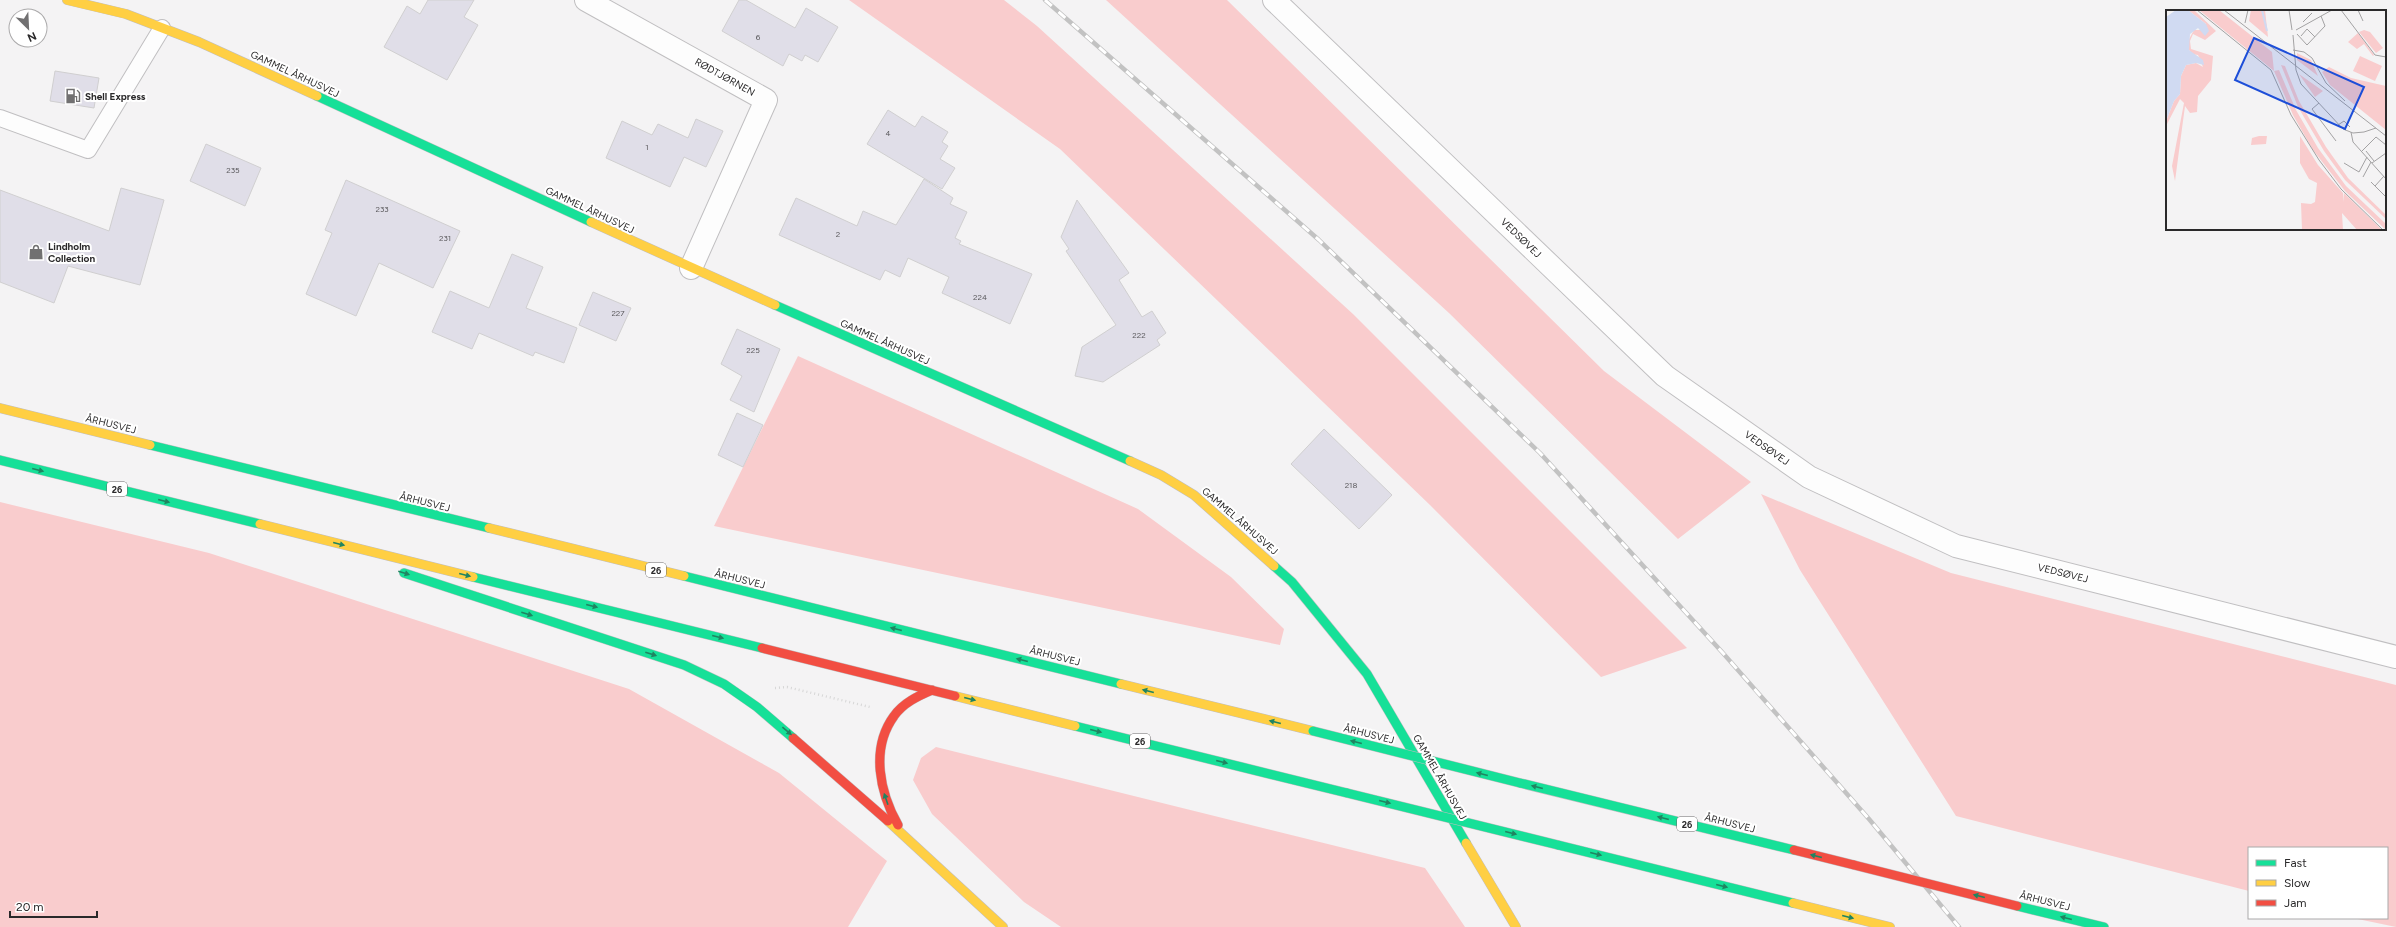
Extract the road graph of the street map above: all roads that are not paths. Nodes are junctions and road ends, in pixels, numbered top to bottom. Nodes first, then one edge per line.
1 (67, 0) edge
2 (586, 0) edge
3 (1274, 0) edge
4 (162, 28) junction
5 (0, 118) edge
6 (691, 268) junction
7 (0, 408) edge
8 (0, 460) edge
9 (233, 518) junction
10 (361, 559) dead end
11 (391, 569) dead end
12 (2396, 657) edge
13 (932, 690) junction
14 (903, 834) junction
15 (1003, 927) edge
16 (1516, 927) edge
17 (1890, 927) edge
18 (2104, 927) edge

1 - 4 main road, GAMMEL ÅRHUSVEJ
2 - 6 street, RØDTJØRNEN
3 - 12 street, VEDSØVEJ
4 - 5 lane
4 - 6 main road, GAMMEL ÅRHUSVEJ
6 - 16 main road, GAMMEL ÅRHUSVEJ
18 -> 7 main road, ÅRHUSVEJ / 26, bridge
8 -> 9 main road, 26
9 - 10 main road
9 -> 13 main road, 26
11 -> 14 main road
14 -> 13 main road
13 -> 17 main road, 26, bridge
14 - 15 main road

